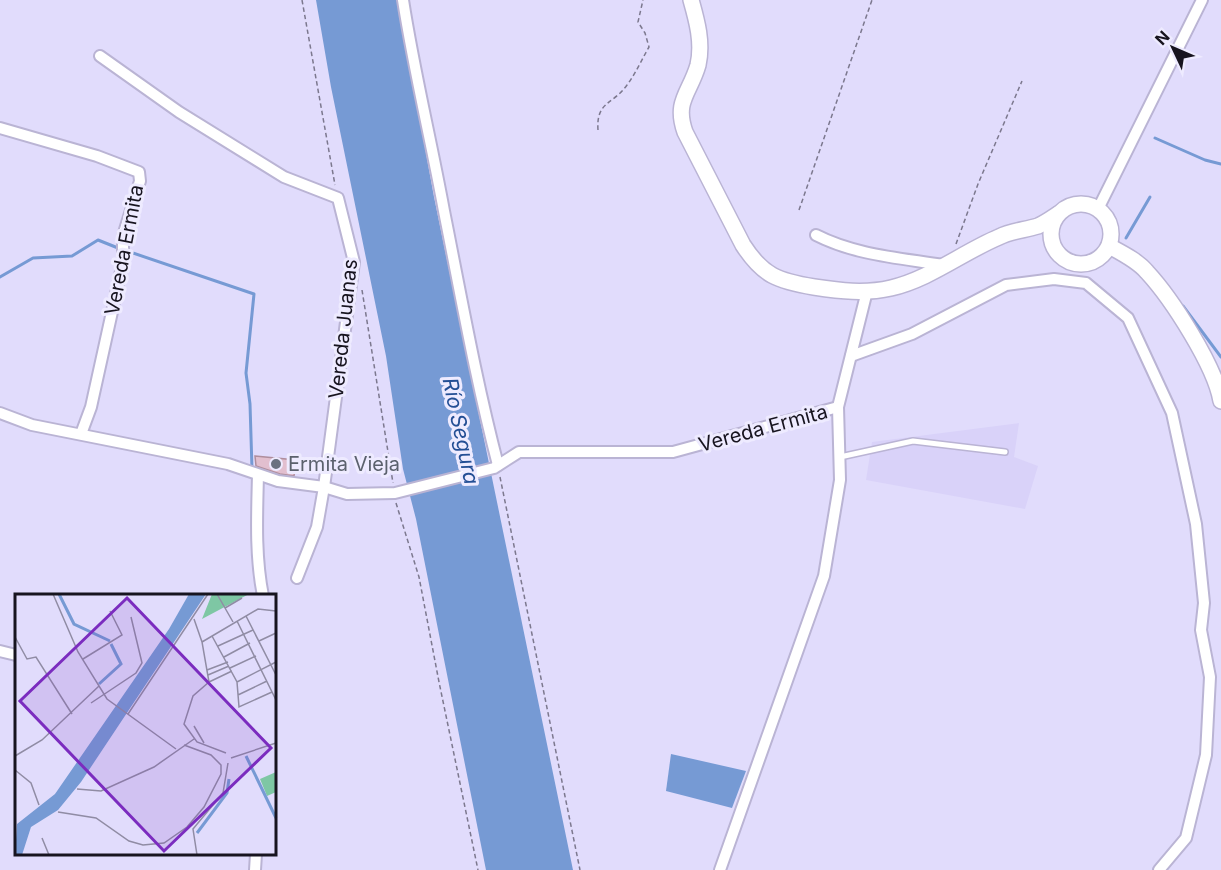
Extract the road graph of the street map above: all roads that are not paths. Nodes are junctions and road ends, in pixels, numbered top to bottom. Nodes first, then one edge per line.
1 (403, 0) edge
2 (691, 0) edge
3 (1202, 0) edge
4 (100, 57) dead end
5 (0, 128) edge
6 (1098, 209) junction
7 (1058, 214) junction
8 (1014, 232) junction
9 (816, 235) dead end
10 (1109, 246) junction
11 (1063, 259) junction
12 (943, 266) junction
13 (867, 291) junction
14 (851, 356) junction
15 (1221, 401) edge
16 (838, 407) junction
17 (0, 412) edge
18 (81, 434) junction
19 (1005, 452) dead end
20 (840, 457) junction
21 (496, 466) junction
22 (258, 475) junction
23 (324, 487) junction
24 (297, 578) dead end
25 (263, 594) edge
26 (0, 651) edge
27 (15, 655) edge
28 (256, 855) edge
29 (255, 870) edge
30 (720, 870) edge
31 (1159, 870) edge

1 - 21 street
2 - 13 main road
3 - 6 street
4 - 23 street, Vereda Juanas
5 - 18 street, Vereda Ermita
6 - 7 main road
6 - 10 main road
7 - 8 main road
7 - 11 main road
8 - 11 main road
8 - 12 main road
9 - 12 street
10 - 11 main road
10 - 15 main road
12 - 13 main road
13 - 14 street
14 - 16 street
14 - 31 street
16 - 20 street, Vereda Ermita
16 - 21 street, Vereda Ermita
17 - 18 street, Vereda Ermita
18 - 22 street, Vereda Ermita
19 - 20 lane
20 - 30 street, Vereda Ermita
21 - 23 street, Vereda Ermita
22 - 23 street, Vereda Ermita
22 - 25 street
23 - 24 street
26 - 27 street
28 - 29 street

